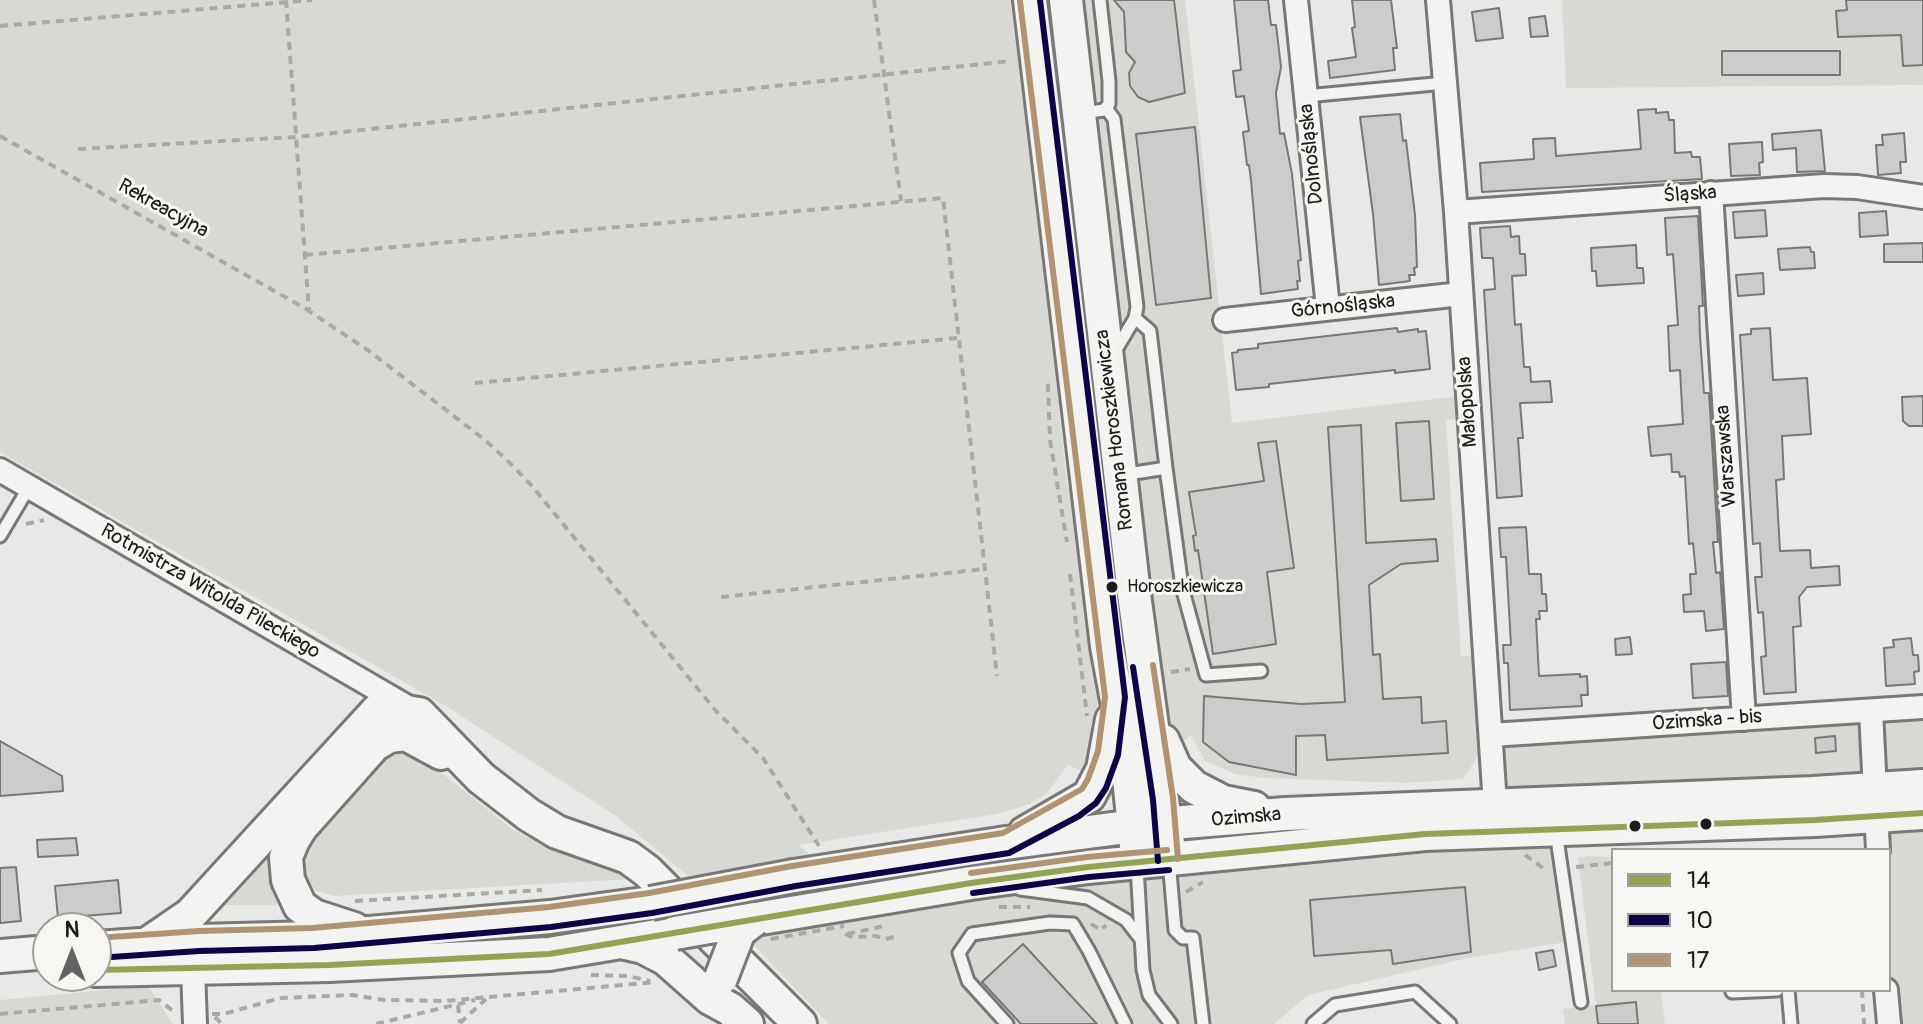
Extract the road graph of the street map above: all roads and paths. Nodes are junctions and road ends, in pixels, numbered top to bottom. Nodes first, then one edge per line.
1 (312, 0) edge
2 (874, 0) edge
3 (1030, 0) edge
4 (1066, 0) edge
5 (1100, 0) edge
6 (1296, 0) edge
7 (1438, 0) edge
8 (286, 1) edge
9 (0, 26) edge
10 (1011, 61) dead end
11 (884, 74) junction
12 (1445, 83) junction
13 (1306, 96) junction
14 (1092, 111) junction
15 (0, 136) edge
16 (296, 137) junction
17 (78, 149) dead end
18 (1711, 193) junction
19 (1923, 197) edge
20 (901, 201) junction
21 (1456, 212) junction
22 (305, 255) junction
23 (1461, 294) junction
24 (1328, 308) junction
25 (309, 311) junction
26 (1135, 318) junction
27 (1225, 320) dead end
28 (959, 338) junction
29 (1108, 364) junction
30 (1047, 375) dead end
31 (475, 383) dead end
32 (1166, 468) junction
33 (0, 470) edge
34 (1120, 475) junction
35 (29, 487) junction
36 (0, 536) edge
37 (1068, 556) dead end
38 (985, 569) junction
39 (1070, 570) dead end
40 (721, 597) dead end
41 (1189, 669) dead end
42 (1261, 671) dead end
43 (1170, 672) dead end
44 (348, 673) junction
45 (997, 676) dead end
46 (1147, 696) junction
47 (1115, 697) junction
48 (1923, 707) edge
49 (378, 710) junction
50 (1871, 711) junction
51 (1744, 719) junction
52 (412, 724) junction
53 (1088, 728) dead end
54 (1491, 735) junction
55 (1923, 786) edge
56 (1876, 802) junction
57 (1495, 805) junction
58 (1923, 813) edge
59 (1285, 814) junction
60 (1166, 824) junction
61 (1134, 826) junction
62 (1556, 828) junction
63 (1006, 843) junction
64 (1878, 848) edge
65 (823, 852) dead end
66 (1153, 861) junction
67 (1611, 863) edge
68 (1561, 869) junction
69 (971, 883) junction
70 (542, 890) dead end
71 (342, 902) dead end
72 (997, 906) dead end
73 (1041, 908) dead end
74 (834, 916) junction
75 (879, 920) dead end
76 (867, 922) dead end
77 (856, 924) dead end
78 (1106, 925) dead end
79 (880, 927) dead end
80 (760, 930) junction
81 (1101, 930) dead end
82 (368, 933) junction
83 (898, 936) dead end
84 (1140, 938) junction
85 (149, 943) junction
86 (621, 943) junction
87 (112, 946) edge
88 (32, 953) edge
89 (0, 956) edge
90 (193, 969) junction
91 (112, 970) edge
92 (32, 974) edge
93 (0, 977) edge
94 (656, 982) dead end
95 (1788, 992) edge
96 (1862, 992) edge
97 (1886, 992) edge
98 (488, 997) junction
99 (457, 1000) junction
100 (1581, 1002) dead end
101 (0, 1014) edge
102 (738, 1016) edge
103 (196, 1018) edge
104 (376, 1024) edge
105 (800, 1024) edge
106 (1007, 1024) edge
107 (1125, 1024) edge
108 (1171, 1024) edge
109 (1203, 1024) edge
110 (1313, 1024) edge
111 (1450, 1024) edge
112 (1791, 1024) edge
113 (1864, 1024) edge
114 (1886, 1024) edge

1 - 8 path
2 - 11 path
3 - 47 main road, Romana Horoszkiewicza
4 - 14 main road, Romana Horoszkiewicza
5 - 14 lane
6 - 13 street, Dolnośląska
7 - 12 street, Małopolska
8 - 9 path
8 - 16 path
10 - 11 path
11 - 16 path
11 - 20 path
12 - 13 lane
12 - 21 street, Małopolska
13 - 24 street, Dolnośląska
14 - 26 lane
14 - 29 main road, Romana Horoszkiewicza
15 - 25 path, Rekreacyjna
16 - 17 path
16 - 22 path
18 - 19 street, Śląska
18 - 21 street, Śląska
18 - 51 street, Warszawska
20 - 22 path
20 - 28 path
21 - 23 street, Małopolska
22 - 25 path
23 - 24 street, Górnośląska
23 - 54 street, Małopolska
24 - 27 street, Górnośląska
25 - 65 path, Rekreacyjna
26 - 29 lane
26 - 32 lane
28 - 31 path
28 - 38 path
29 - 34 main road, Romana Horoszkiewicza
30 - 37 path
32 - 34 lane
32 - 42 lane
33 - 35 street, Rotmistrza Witolda Pileckiego
34 - 46 main road, Romana Horoszkiewicza
35 - 36 lane
35 - 44 street, Rotmistrza Witolda Pileckiego
38 - 40 path
38 - 45 path
39 - 53 path
41 - 43 path
44 - 49 street
44 - 52 street, Rotmistrza Witolda Pileckiego
46 - 59 main road
46 - 60 main road, Romana Horoszkiewicza
47 - 61 main road, Romana Horoszkiewicza
47 - 63 main road
48 - 50 street, Ozimska - bis
49 - 52 main road
49 - 85 main road
50 - 51 street, Ozimska - bis
50 - 56 street
51 - 54 street, Ozimska - bis
52 - 82 main road
52 - 105 main road
54 - 57 street, Małopolska
55 - 56 main road, Ozimska
56 - 57 main road, Ozimska
56 - 58 main road, Ozimska
56 - 62 main road, Ozimska
56 - 64 street
57 - 59 main road, Ozimska
59 - 60 main road, Ozimska
60 - 61 main road, Ozimska
60 - 66 main road, Romana Horoszkiewicza
61 - 63 main road, Ozimska
61 - 66 main road, Romana Horoszkiewicza
62 - 66 main road, Ozimska
62 - 68 lane
63 - 82 main road, Ozimska, bridge
66 - 69 main road, Ozimska
66 - 84 lane
66 - 109 lane
67 - 68 path
68 - 100 lane
69 - 74 main road, Ozimska
69 - 84 lane
70 - 71 path
72 - 73 path
74 - 77 path
74 - 80 main road, Ozimska
74 - 80 path, bridge
75 - 76 path
78 - 81 path
79 - 83 path
80 - 86 main road, Ozimska, bridge
80 - 102 main road, bridge
82 - 85 main road, Ozimska
84 - 108 lane
85 - 87 main road, Ozimska
86 - 90 main road, Ozimska
86 - 102 main road
88 - 89 main road
90 - 91 main road, Ozimska
90 - 103 street
92 - 93 main road
94 - 98 path
95 - 112 lane
96 - 113 path
97 - 114 street
98 - 99 path
98 - 99 path
98 - 104 path
99 - 103 path
101 - 103 path
106 - 107 lane
110 - 111 lane

